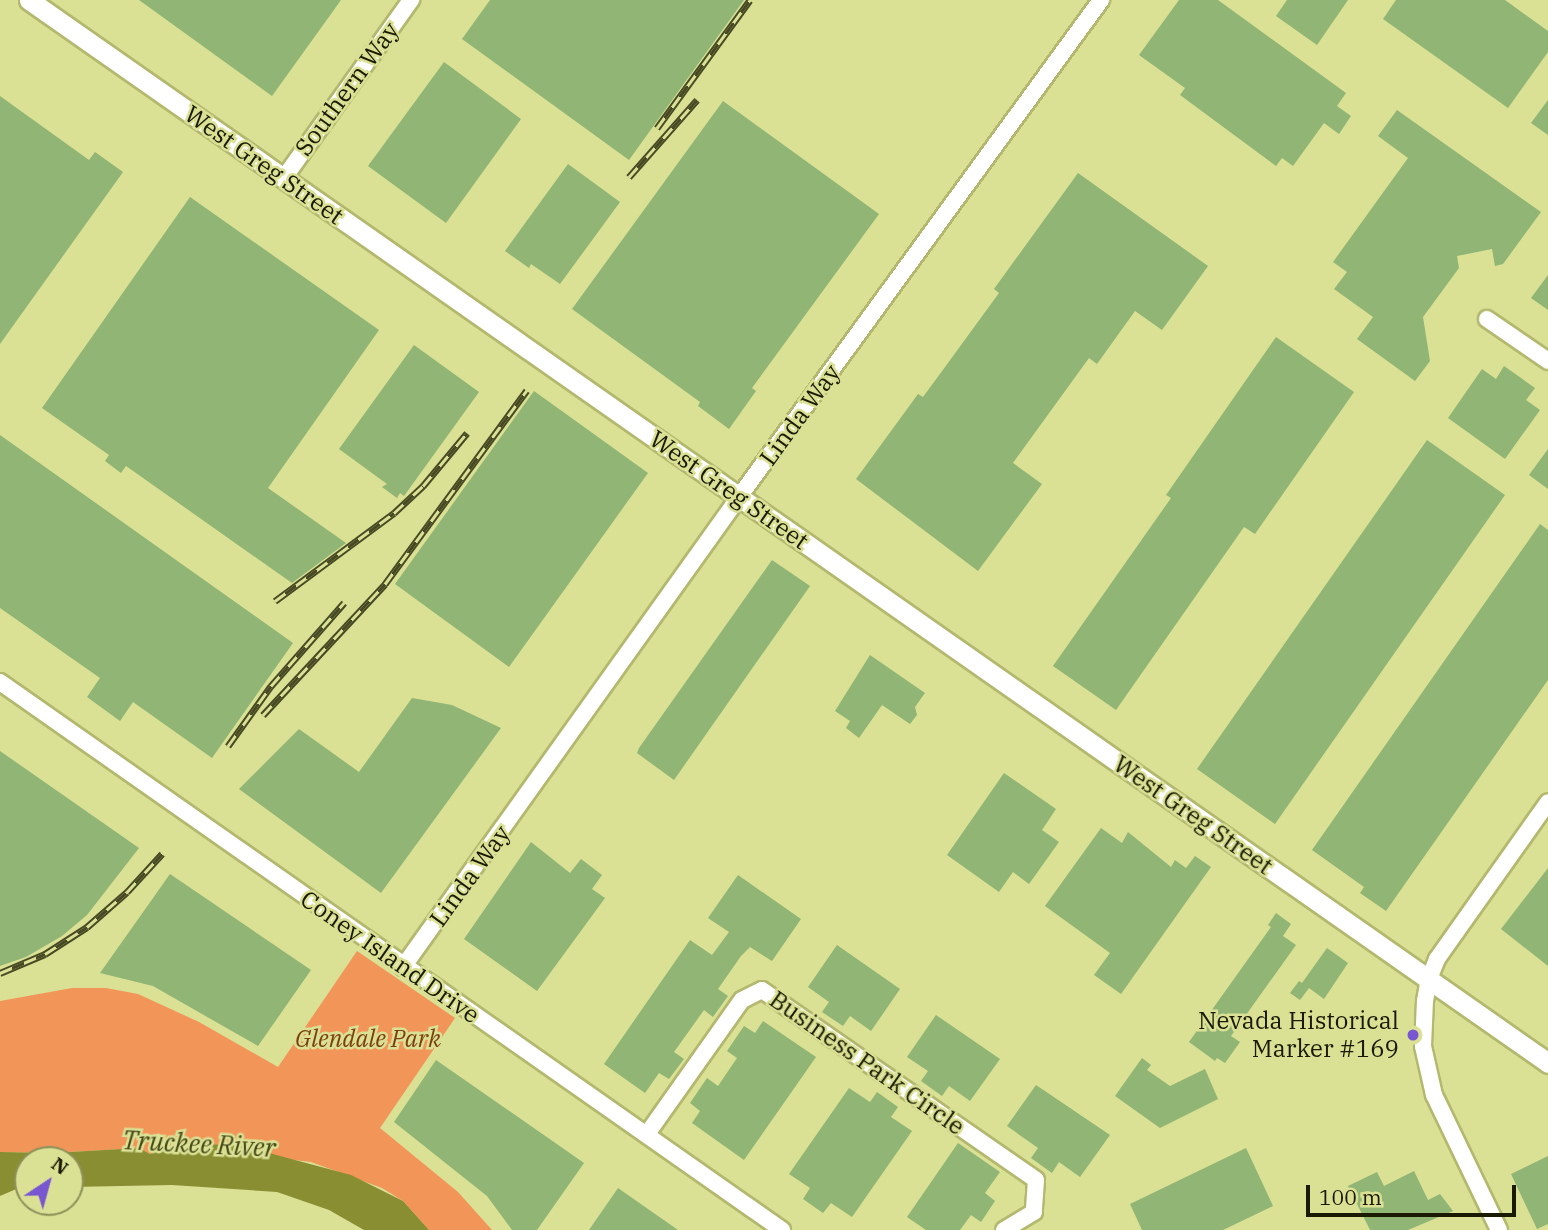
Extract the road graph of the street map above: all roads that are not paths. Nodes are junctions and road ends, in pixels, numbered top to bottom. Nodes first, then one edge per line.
1 (29, 0) edge
2 (411, 0) edge
3 (1101, 0) edge
4 (284, 178) junction
5 (1487, 318) dead end
6 (1548, 361) edge
7 (739, 497) junction
8 (0, 682) edge
9 (1548, 802) edge
10 (403, 968) junction
11 (1429, 979) junction
12 (1548, 1063) edge
13 (647, 1134) junction
14 (782, 1230) edge
15 (1004, 1230) edge
16 (1499, 1230) edge

1 - 4 main road, West Greg Street
2 - 4 street, Southern Way
3 - 7 street, Linda Way
4 - 7 main road, West Greg Street
5 - 6 street
7 - 10 street, Linda Way
7 - 11 main road, West Greg Street
8 - 10 street, Coney Island Drive
9 - 11 street
10 - 13 street, Coney Island Drive
11 - 12 main road, West Greg Street
11 - 16 street
13 - 14 street, Coney Island Drive
13 - 15 street, Business Park Circle

